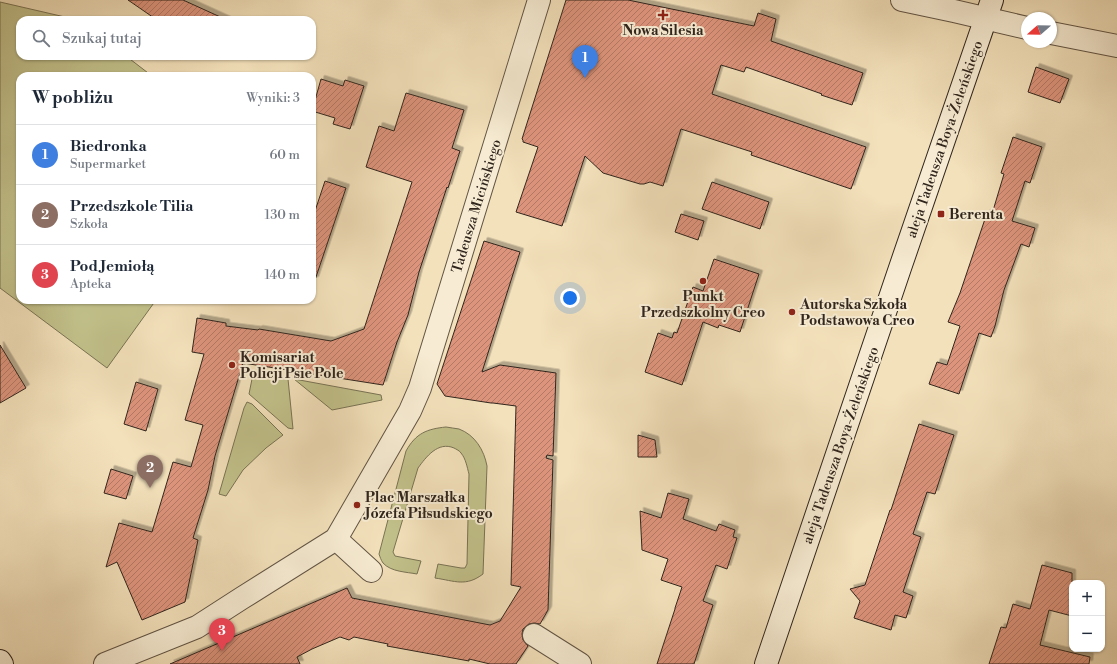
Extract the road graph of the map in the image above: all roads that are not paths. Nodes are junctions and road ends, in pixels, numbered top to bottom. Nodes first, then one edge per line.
1 (539, 0) edge
2 (902, 0) edge
3 (989, 9) edge
4 (1021, 25) edge
5 (1057, 34) edge
6 (1117, 46) edge
7 (336, 539) junction
8 (371, 571) dead end
9 (534, 635) dead end
10 (0, 661) edge
11 (2, 664) edge
12 (104, 664) edge
13 (580, 664) edge
14 (766, 664) edge

1 - 7 street, Tadeusza Micińskiego
2 - 3 street
3 - 4 street
3 - 14 street, aleja Tadeusza Boya-Żeleńskiego
5 - 6 street
7 - 8 street
7 - 12 street
9 - 13 street
10 - 11 street

